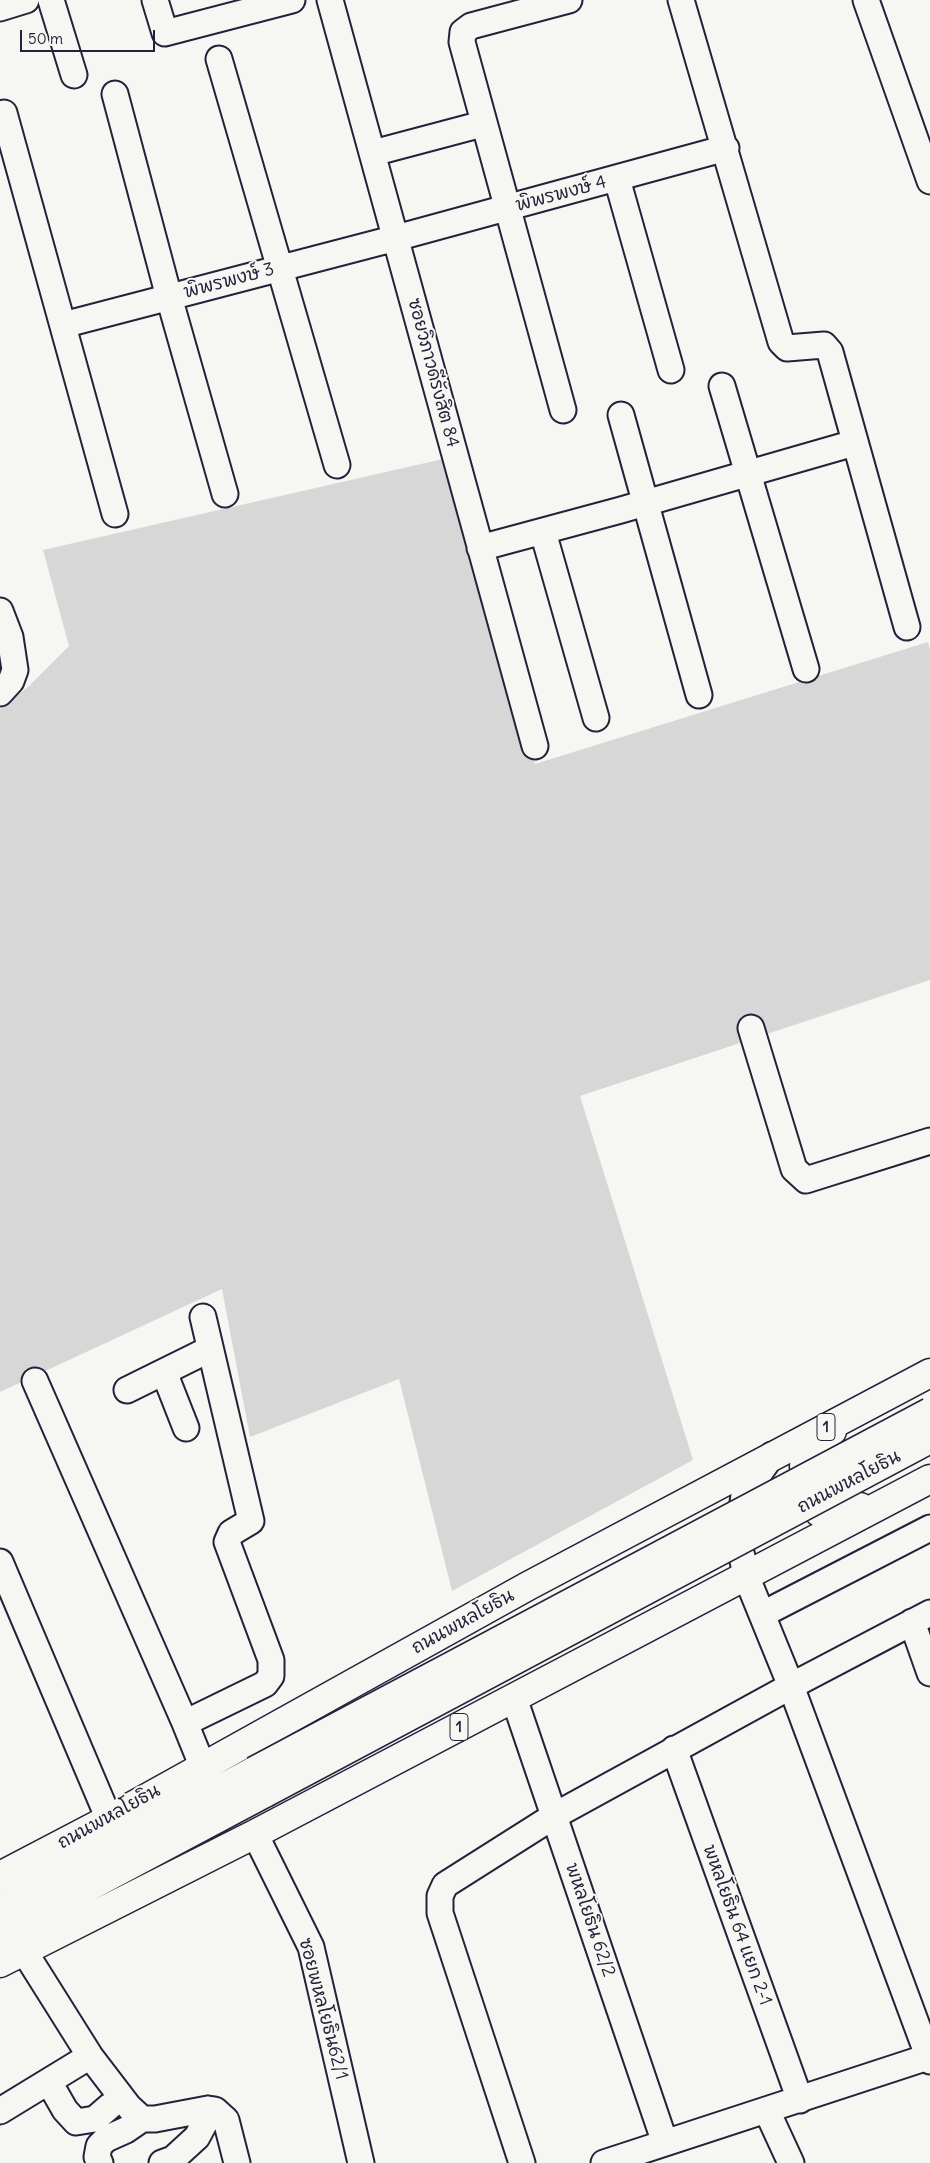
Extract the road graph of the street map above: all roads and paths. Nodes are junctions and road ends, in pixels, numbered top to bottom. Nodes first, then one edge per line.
1 (26, 0) edge
2 (51, 0) edge
3 (155, 0) edge
4 (292, 0) edge
5 (330, 0) edge
6 (569, 0) edge
7 (681, 0) edge
8 (866, 0) edge
9 (261, 4) edge
10 (0, 8) edge
11 (219, 58) dead end
12 (74, 75) dead end
13 (115, 94) dead end
14 (4, 113) dead end
15 (471, 127) dead end
16 (726, 148) junction
17 (372, 153) junction
18 (617, 179) junction
19 (930, 181) edge
20 (507, 208) junction
21 (396, 238) junction
22 (280, 268) junction
23 (169, 297) junction
24 (63, 325) junction
25 (671, 370) dead end
26 (722, 386) dead end
27 (562, 410) dead end
28 (621, 415) dead end
29 (854, 443) junction
30 (337, 465) dead end
31 (750, 473) junction
32 (225, 494) dead end
33 (646, 503) junction
34 (115, 514) dead end
35 (544, 532) junction
36 (480, 548) junction
37 (0, 611) edge
38 (907, 627) dead end
39 (806, 670) dead end
40 (0, 693) edge
41 (699, 695) dead end
42 (596, 718) dead end
43 (535, 746) dead end
44 (751, 1028) dead end
45 (930, 1141) edge
46 (203, 1317) dead end
47 (210, 1349) junction
48 (164, 1372) junction
49 (930, 1373) edge
50 (35, 1381) dead end
51 (127, 1390) dead end
52 (878, 1400) junction
53 (930, 1412) edge
54 (186, 1428) dead end
55 (930, 1439) edge
56 (773, 1454) junction
57 (923, 1482) edge
58 (930, 1528) edge
59 (0, 1562) edge
60 (747, 1577) junction
61 (528, 1586) junction
62 (763, 1614) junction
63 (921, 1618) edge
64 (572, 1665) junction
65 (930, 1673) edge
66 (791, 1686) junction
67 (514, 1698) junction
68 (185, 1723) junction
69 (674, 1749) junction
70 (202, 1765) junction
71 (260, 1782) junction
72 (554, 1816) junction
73 (109, 1819) junction
74 (255, 1834) junction
75 (0, 1876) edge
76 (0, 1906) edge
77 (0, 1934) edge
78 (12, 1957) edge
79 (928, 2051) edge
80 (90, 2056) junction
81 (49, 2082) junction
82 (800, 2100) junction
83 (110, 2106) dead end
84 (208, 2109) junction
85 (0, 2111) edge
86 (767, 2111) junction
87 (142, 2119) junction
88 (666, 2143) junction
89 (97, 2161) edge
90 (162, 2163) edge
91 (237, 2163) edge
92 (361, 2163) edge
93 (522, 2163) edge
94 (604, 2163) edge
95 (790, 2163) edge

1 - 10 street
2 - 12 street
3 - 9 street
4 - 9 street
5 - 17 street, ซอยวิภาวดีรังสิต 84
6 - 20 street
7 - 16 street
8 - 19 street
11 - 22 street
13 - 23 street
14 - 24 street
15 - 17 street
16 - 18 street, พิพรพงษ์ 4
16 - 29 street
17 - 21 street, ซอยวิภาวดีรังสิต 84
18 - 20 street, พิพรพงษ์ 4
18 - 25 street
20 - 21 street, พิพรพงษ์ 4
20 - 27 street
21 - 22 street, พิพรพงษ์ 3
21 - 36 street, ซอยวิภาวดีรังสิต 84
22 - 23 street, พิพรพงษ์ 3
22 - 30 street
23 - 24 street, พิพรพงษ์ 3
23 - 32 street
24 - 34 street
26 - 31 street
28 - 33 street
29 - 31 street
29 - 38 street
31 - 33 street
31 - 39 street
33 - 35 street
33 - 41 street
35 - 36 street
35 - 42 street
36 - 43 street, ซอยวิภาวดีรังสิต 84
37 - 40 street
44 - 45 street
46 - 47 street
47 - 48 street
47 - 68 street
48 - 51 street
48 - 54 street
49 - 52 main road, ถนนพหลโยธิน / 1
50 - 68 street
52 - 56 main road, ถนนพหลโยธิน / 1
52 - 57 main road
53 - 71 main road, ถนนพหลโยธิน, bridge
55 - 71 main road, ถนนพหลโยธิน, bridge
56 - 60 street
56 - 61 main road, ถนนพหลโยธิน / 1
57 - 60 main road, ถนนพหลโยธิน / 1
58 - 62 street
59 - 73 street
60 - 62 street
60 - 64 main road, ถนนพหลโยธิน / 1
61 - 64 main road
61 - 70 main road, ถนนพหลโยธิน / 1
62 - 66 street
63 - 65 street
63 - 66 street
64 - 67 main road, ถนนพหลโยธิน / 1
66 - 69 street
66 - 79 street
67 - 72 street, พหลโยธิน 62/2
67 - 74 main road, ถนนพหลโยธิน / 1
68 - 70 street
69 - 72 street
69 - 82 street, พหลโยธิน 64 แยก 2-1
70 - 73 main road, ถนนพหลโยธิน / 1
71 - 76 main road, ถนนพหลโยธิน
71 - 77 main road, ถนนพหลโยธิน
72 - 88 street, พหลโยธิน 62/2
72 - 93 street
73 - 75 main road, ถนนพหลโยธิน / 1
74 - 78 main road, ถนนพหลโยธิน / 1
74 - 92 street, ซอยพหลโยธิน62/1
78 - 80 street
79 - 82 street
80 - 81 street
80 - 87 street
81 - 83 street
81 - 85 street
82 - 86 street
84 - 87 street
84 - 90 street
84 - 91 street
86 - 88 street
86 - 95 street
87 - 89 street
88 - 94 street

